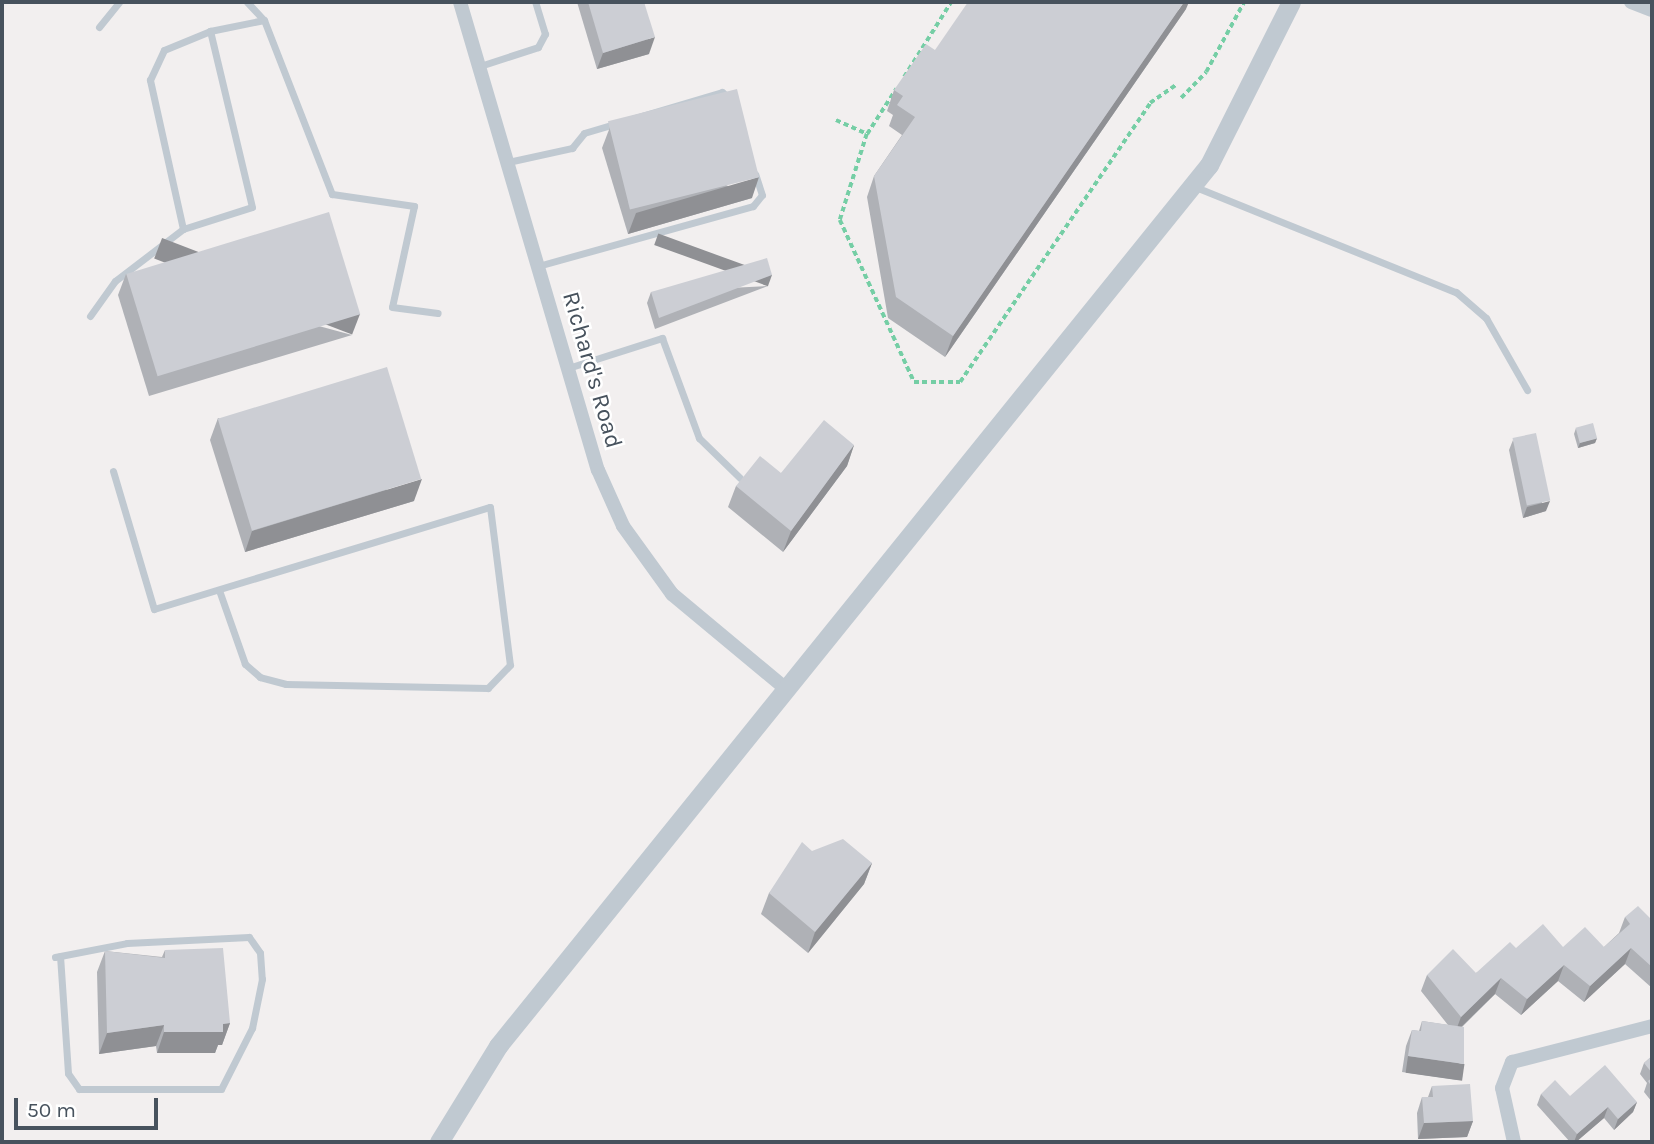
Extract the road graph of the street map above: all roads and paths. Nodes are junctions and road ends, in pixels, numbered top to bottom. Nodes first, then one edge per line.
1 (119, 2) edge
2 (247, 2) edge
3 (460, 2) edge
4 (535, 2) edge
5 (951, 2) edge
6 (1244, 2) edge
7 (1291, 2) edge
8 (1631, 2) edge
9 (1652, 10) edge
10 (264, 20) junction
11 (99, 27) dead end
12 (210, 31) junction
13 (480, 66) junction
14 (1176, 85) dead end
15 (1181, 98) dead end
16 (736, 113) edge
17 (836, 120) dead end
18 (867, 134) junction
19 (751, 160) edge
20 (507, 163) junction
21 (1192, 186) junction
22 (183, 229) junction
23 (538, 267) junction
24 (438, 313) dead end
25 (90, 316) dead end
26 (568, 368) junction
27 (1527, 390) dead end
28 (113, 471) dead end
29 (740, 478) edge
30 (219, 590) junction
31 (786, 689) junction
32 (57, 956) joint
33 (1652, 1026) edge
34 (442, 1141) edge
35 (1514, 1142) edge

1 - 11 lane
2 - 10 lane
3 - 13 street, Richard's Road
4 - 13 lane
5 - 18 path
6 - 15 path
7 - 21 street
8 - 9 street
10 - 12 lane
10 - 24 lane
12 - 22 lane
12 - 22 lane
13 - 20 street, Richard's Road
14 - 18 path
16 - 20 lane
17 - 18 path
19 - 23 lane
20 - 23 street, Richard's Road
21 - 27 lane
21 - 31 street
22 - 25 lane
23 - 26 street, Richard's Road
26 - 29 lane
26 - 31 street, Richard's Road
28 - 30 lane
30 - 30 lane
31 - 34 street
32 - 32 lane
33 - 35 street

